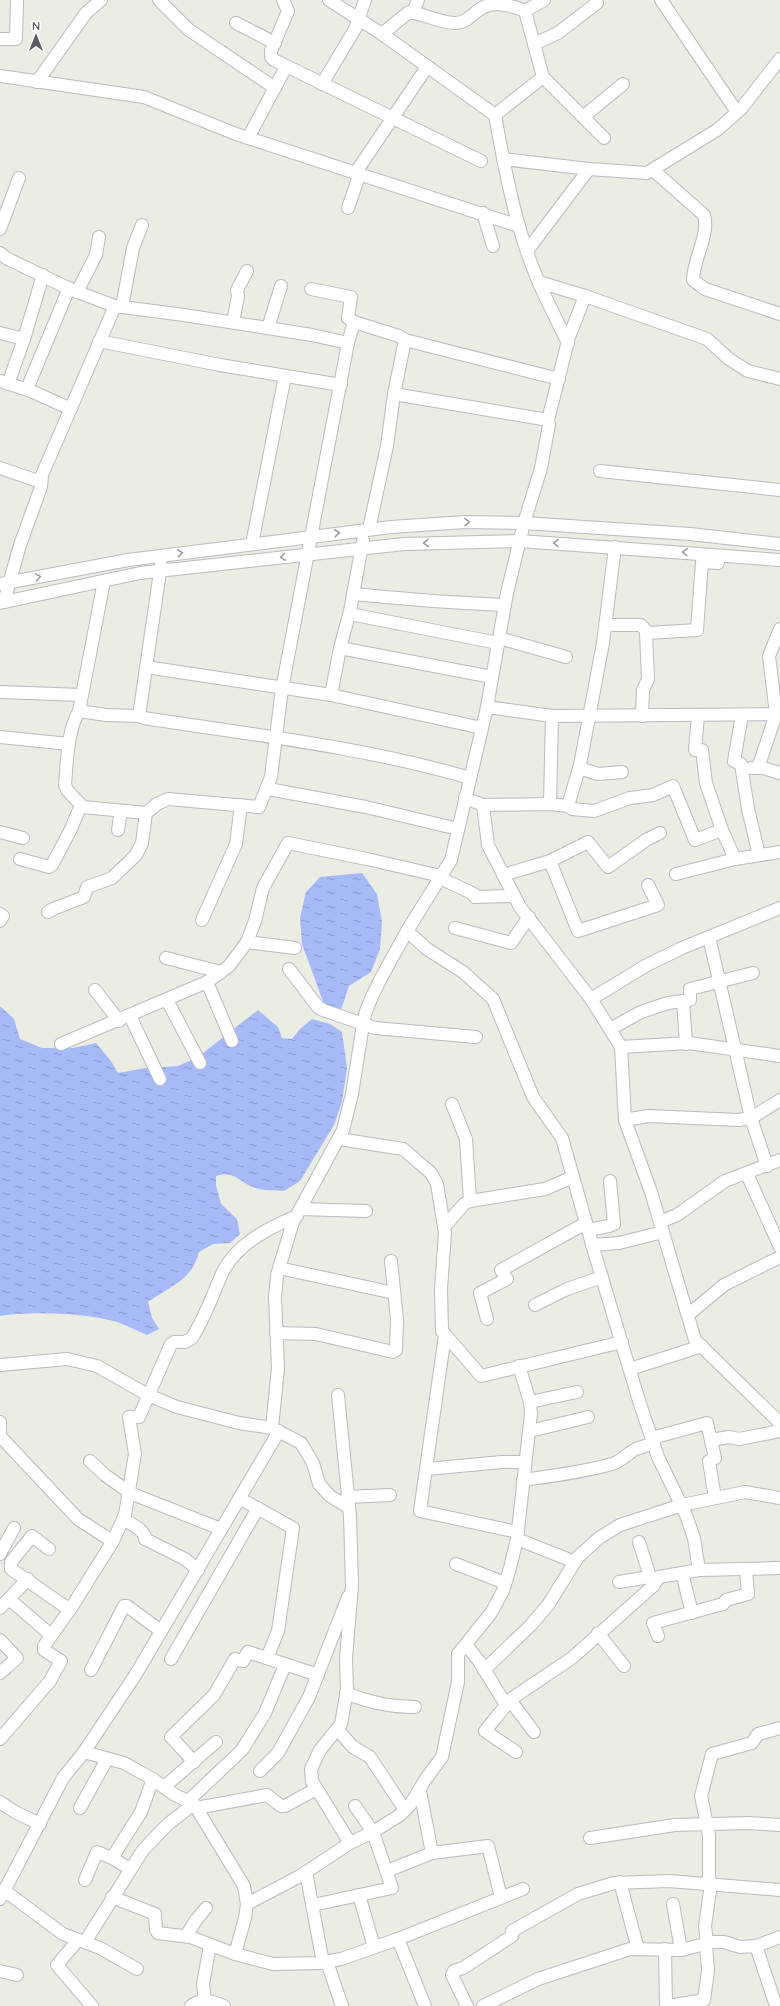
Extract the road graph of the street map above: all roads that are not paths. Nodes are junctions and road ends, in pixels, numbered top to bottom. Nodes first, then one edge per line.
1 (17, 0) edge
2 (101, 0) edge
3 (159, 0) edge
4 (283, 0) edge
5 (329, 0) edge
6 (366, 0) edge
7 (418, 0) edge
8 (544, 0) edge
9 (661, 0) edge
10 (597, 3) dead end
11 (519, 6) edge
12 (413, 13) junction
13 (358, 19) junction
14 (236, 23) dead end
15 (382, 34) junction
16 (0, 38) edge
17 (275, 44) junction
18 (534, 44) junction
19 (780, 59) edge
20 (286, 67) junction
21 (427, 67) junction
22 (0, 76) edge
23 (543, 77) junction
24 (37, 82) junction
25 (322, 84) junction
26 (623, 84) dead end
27 (275, 88) junction
28 (737, 112) junction
29 (495, 115) junction
30 (583, 117) junction
31 (391, 118) junction
32 (248, 138) junction
33 (604, 138) dead end
34 (503, 159) junction
35 (481, 161) dead end
36 (590, 169) junction
37 (653, 170) junction
38 (358, 173) junction
39 (19, 178) dead end
40 (348, 208) dead end
41 (483, 213) junction
42 (142, 225) dead end
43 (519, 226) junction
44 (0, 229) edge
45 (99, 237) dead end
46 (493, 246) dead end
47 (527, 251) junction
48 (0, 253) edge
49 (247, 271) dead end
50 (43, 275) junction
51 (538, 282) junction
52 (281, 286) dead end
53 (311, 289) dead end
54 (73, 290) junction
55 (585, 296) junction
56 (119, 306) junction
57 (780, 314) edge
58 (233, 322) junction
59 (354, 322) junction
60 (268, 328) junction
61 (0, 333) edge
62 (24, 340) junction
63 (98, 340) junction
64 (405, 340) junction
65 (348, 343) junction
66 (568, 343) junction
67 (284, 376) junction
68 (559, 379) junction
69 (780, 379) edge
70 (4, 382) edge
71 (342, 385) junction
72 (27, 389) junction
73 (394, 394) junction
74 (70, 409) junction
75 (548, 420) junction
76 (0, 468) edge
77 (600, 471) dead end
78 (41, 482) junction
79 (780, 490) edge
80 (524, 523) junction
81 (367, 530) junction
82 (312, 536) junction
83 (520, 541) junction
84 (252, 544) junction
85 (780, 544) edge
86 (615, 547) junction
87 (361, 548) junction
88 (203, 550) junction
89 (308, 554) junction
90 (163, 556) junction
91 (780, 560) edge
92 (202, 568) junction
93 (780, 568) edge
94 (160, 572) junction
95 (104, 581) junction
96 (5, 583) edge
97 (353, 594) junction
98 (2, 603) edge
99 (505, 605) junction
100 (350, 614) junction
101 (606, 625) junction
102 (780, 628) edge
103 (646, 633) junction
104 (498, 641) junction
105 (340, 648) junction
106 (566, 657) dead end
107 (146, 667) junction
108 (492, 677) junction
109 (282, 688) junction
110 (0, 692) edge
111 (82, 695) junction
112 (331, 695) junction
113 (487, 707) junction
114 (79, 711) junction
115 (778, 714) edge
116 (742, 715) junction
117 (139, 716) junction
118 (552, 716) junction
119 (588, 716) junction
120 (642, 716) junction
121 (698, 716) junction
122 (482, 728) junction
123 (0, 737) edge
124 (274, 738) junction
125 (69, 744) junction
126 (579, 768) junction
127 (758, 768) junction
128 (742, 769) junction
129 (622, 772) dead end
130 (780, 773) edge
131 (470, 778) junction
132 (268, 789) junction
133 (466, 798) junction
134 (550, 804) junction
135 (81, 805) junction
136 (241, 805) junction
137 (483, 805) junction
138 (568, 806) junction
139 (121, 811) junction
140 (146, 813) junction
141 (458, 829) junction
142 (118, 830) dead end
143 (722, 830) junction
144 (0, 832) edge
145 (660, 833) dead end
146 (23, 838) dead end
147 (780, 852) edge
148 (759, 855) junction
149 (20, 858) dead end
150 (735, 859) junction
151 (550, 861) junction
152 (676, 874) dead end
153 (503, 875) junction
154 (440, 877) junction
155 (648, 885) dead end
156 (514, 896) junction
157 (780, 908) edge
158 (48, 912) dead end
159 (0, 914) edge
160 (528, 917) junction
161 (202, 920) dead end
162 (0, 921) edge
163 (455, 928) dead end
164 (407, 931) junction
165 (709, 937) junction
166 (247, 942) junction
167 (295, 948) dead end
168 (166, 958) dead end
169 (289, 969) dead end
170 (221, 972) junction
171 (754, 973) dead end
172 (721, 981) junction
173 (207, 982) junction
174 (95, 990) dead end
175 (591, 998) junction
176 (167, 1000) junction
177 (683, 1002) junction
178 (130, 1016) junction
179 (119, 1021) junction
180 (362, 1023) junction
181 (610, 1029) junction
182 (476, 1037) dead end
183 (232, 1041) dead end
184 (61, 1044) dead end
185 (686, 1044) junction
186 (621, 1047) junction
187 (736, 1050) junction
188 (780, 1056) edge
189 (200, 1063) dead end
190 (160, 1079) dead end
191 (780, 1100) edge
192 (452, 1104) dead end
193 (751, 1118) junction
194 (625, 1120) junction
195 (339, 1139) junction
196 (780, 1160) edge
197 (767, 1166) junction
198 (747, 1174) junction
199 (573, 1177) junction
200 (610, 1181) dead end
201 (470, 1201) junction
202 (366, 1211) dead end
203 (298, 1212) junction
204 (444, 1227) junction
205 (587, 1227) junction
206 (662, 1227) junction
207 (592, 1245) junction
208 (780, 1247) edge
209 (780, 1257) edge
210 (391, 1261) dead end
211 (279, 1268) junction
212 (602, 1277) junction
213 (394, 1293) junction
214 (535, 1305) dead end
215 (689, 1314) junction
216 (487, 1319) dead end
217 (276, 1333) junction
218 (445, 1335) junction
219 (622, 1342) junction
220 (702, 1346) junction
221 (0, 1365) edge
222 (519, 1366) junction
223 (630, 1369) junction
224 (577, 1392) dead end
225 (148, 1395) junction
226 (338, 1395) dead end
227 (530, 1402) junction
228 (588, 1417) dead end
229 (0, 1422) edge
230 (780, 1423) edge
231 (275, 1429) junction
232 (780, 1430) edge
233 (530, 1431) junction
234 (0, 1433) edge
235 (0, 1436) edge
236 (711, 1440) junction
237 (653, 1441) junction
238 (90, 1461) dead end
239 (525, 1462) junction
240 (427, 1470) junction
241 (523, 1480) junction
242 (130, 1492) junction
243 (390, 1494) dead end
244 (239, 1498) junction
245 (715, 1498) junction
246 (780, 1498) edge
247 (348, 1502) junction
248 (682, 1505) junction
249 (258, 1508) junction
250 (123, 1519) junction
251 (14, 1528) dead end
252 (222, 1529) junction
253 (518, 1536) junction
254 (112, 1541) junction
255 (639, 1542) dead end
256 (49, 1549) dead end
257 (0, 1554) edge
258 (575, 1562) junction
259 (456, 1564) dead end
260 (780, 1568) edge
261 (746, 1569) junction
262 (198, 1570) junction
263 (699, 1570) junction
264 (682, 1573) junction
265 (28, 1579) junction
266 (651, 1581) junction
267 (619, 1582) dead end
268 (505, 1583) junction
269 (352, 1586) junction
270 (9, 1599) junction
271 (0, 1608) edge
272 (70, 1610) junction
273 (692, 1613) junction
274 (162, 1631) junction
275 (598, 1633) junction
276 (51, 1635) junction
277 (658, 1636) dead end
278 (0, 1640) edge
279 (467, 1643) junction
280 (267, 1658) junction
281 (171, 1659) dead end
282 (285, 1665) junction
283 (624, 1666) dead end
284 (91, 1670) dead end
285 (484, 1670) junction
286 (0, 1673) edge
287 (318, 1675) junction
288 (346, 1693) junction
289 (508, 1703) junction
290 (415, 1707) dead end
291 (780, 1728) edge
292 (337, 1729) junction
293 (534, 1732) dead end
294 (0, 1739) edge
295 (216, 1742) dead end
296 (84, 1752) junction
297 (516, 1752) dead end
298 (107, 1758) junction
299 (194, 1762) junction
300 (260, 1770) dead end
301 (153, 1779) junction
302 (164, 1787) junction
303 (316, 1789) junction
304 (420, 1790) junction
305 (0, 1802) edge
306 (193, 1804) junction
307 (355, 1806) dead end
308 (80, 1808) dead end
309 (405, 1810) junction
310 (40, 1824) junction
311 (706, 1824) junction
312 (780, 1825) edge
313 (373, 1832) junction
314 (590, 1838) dead end
315 (350, 1843) junction
316 (432, 1853) junction
317 (112, 1858) junction
318 (130, 1869) junction
319 (387, 1871) junction
320 (306, 1872) junction
321 (85, 1880) dead end
322 (620, 1882) junction
323 (710, 1884) junction
324 (523, 1889) dead end
325 (780, 1890) edge
326 (2, 1895) edge
327 (359, 1895) junction
328 (112, 1897) junction
329 (501, 1897) junction
330 (247, 1904) junction
331 (673, 1904) dead end
332 (313, 1905) junction
333 (206, 1908) dead end
334 (186, 1936) junction
335 (780, 1937) edge
336 (398, 1939) junction
337 (81, 1941) junction
338 (210, 1944) junction
339 (706, 1944) junction
340 (756, 1946) junction
341 (374, 1947) junction
342 (638, 1949) junction
343 (665, 1950) junction
344 (681, 1950) junction
345 (235, 1954) junction
346 (325, 1962) junction
347 (137, 1969) dead end
348 (0, 1971) edge
349 (17, 1975) dead end
350 (204, 2001) junction
351 (92, 2006) edge
352 (191, 2006) edge
353 (224, 2006) edge
354 (342, 2006) edge
355 (425, 2006) edge
356 (467, 2006) edge
357 (483, 2006) edge
358 (667, 2006) edge
359 (776, 2006) edge

1 - 16 street
2 - 24 street
3 - 27 street
4 - 17 street
5 - 13 street
6 - 13 street
7 - 12 street
8 - 11 street
9 - 28 street
10 - 18 street
11 - 12 street
11 - 18 street
12 - 15 street
13 - 15 street
13 - 25 street
14 - 17 street
15 - 21 street
17 - 20 street
18 - 23 street
19 - 28 street
20 - 25 street
20 - 27 street
21 - 29 street
21 - 31 street
22 - 24 street
23 - 29 street
23 - 30 street
24 - 32 street
25 - 31 street
26 - 30 street
27 - 32 street
28 - 37 street
29 - 34 street
30 - 33 street
31 - 35 street
31 - 38 street
32 - 38 street
34 - 36 street
34 - 43 street
36 - 37 street
36 - 47 street
37 - 57 street
38 - 40 street
38 - 41 street
39 - 44 street
41 - 43 street
41 - 46 street
42 - 56 street
43 - 47 street
45 - 54 street
47 - 51 street
48 - 50 street
49 - 58 street
50 - 54 street
50 - 62 street
51 - 55 street
51 - 66 street
52 - 60 street
53 - 59 street
54 - 56 street
54 - 72 street
55 - 66 street
55 - 69 street
56 - 58 street
56 - 63 street
58 - 60 street
59 - 64 street
59 - 65 street
60 - 65 street
61 - 62 street
62 - 70 street
63 - 67 street
63 - 74 street
64 - 68 street
64 - 73 street
65 - 71 street
66 - 68 street
67 - 71 street
67 - 84 street
68 - 75 street
70 - 72 street
71 - 82 street
72 - 74 street
73 - 75 street
73 - 81 street
74 - 78 street
75 - 80 street
76 - 78 street
77 - 79 street
78 - 96 street
81 -> 80 street
80 - 83 street
80 - 85 street
82 -> 81 street
81 - 87 street
82 - 84 street
82 - 89 street
86 -> 83 street
83 -> 87 street
83 - 99 street
84 - 88 street
91 -> 86 street
86 - 101 street
87 - 89 street
87 - 97 street
90 -> 88 street
88 - 92 street
89 -> 92 street
89 - 109 street
90 - 94 street
96 -> 90 street
92 - 94 street
93 - 103 street
94 - 95 street
94 - 107 street
95 - 98 street
95 - 111 street
96 - 98 street
97 - 99 street
97 - 100 street
99 - 104 street
100 - 104 street
100 - 105 street
101 - 103 street
101 - 119 street
102 - 115 street
103 - 120 street
104 - 106 street
104 - 108 street
105 - 108 street
105 - 112 street
107 - 109 street
107 - 117 street
108 - 113 street
109 - 112 street
109 - 124 street
110 - 111 street
111 - 114 street
112 - 122 street
113 - 118 street
113 - 122 street
114 - 117 street
114 - 125 street
115 - 116 street
115 - 127 street
116 - 121 street
116 - 128 street
117 - 124 street
118 - 119 street
118 - 134 street
119 - 120 street
119 - 126 street
120 - 121 street
121 - 143 street
122 - 131 street
123 - 125 street
124 - 131 street
124 - 132 street
125 - 135 street
126 - 129 street
126 - 138 street
127 - 128 street
127 - 130 street
128 - 148 street
131 - 133 street
132 - 136 street
132 - 141 street
133 - 137 street
133 - 141 street
134 - 137 street
134 - 138 street
135 - 139 street
135 - 149 street
136 - 140 street
136 - 161 street
137 - 153 street
138 - 143 street
139 - 140 street
139 - 142 street
140 - 158 street
141 - 154 street
143 - 150 street
144 - 146 street
145 - 151 street
147 - 148 street
148 - 150 street
150 - 152 street
151 - 153 street
151 - 155 street
153 - 156 street
154 - 156 street
154 - 164 street
154 - 166 street
156 - 160 street
157 - 165 street
159 - 162 street
160 - 163 street
160 - 175 street
164 - 180 street
164 - 199 street
165 - 172 street
165 - 175 street
166 - 167 street
166 - 170 street
168 - 170 street
169 - 180 street
170 - 173 street
171 - 172 street
172 - 177 street
172 - 187 street
173 - 176 street
173 - 183 street
174 - 179 street
175 - 181 street
176 - 178 street
176 - 189 street
177 - 181 street
177 - 185 street
178 - 179 street
178 - 190 street
179 - 184 street
180 - 182 street
180 - 195 street
181 - 186 street
185 - 186 street
185 - 187 street
186 - 194 street
187 - 188 street
187 - 193 street
191 - 193 street
192 - 201 street
193 - 194 street
193 - 197 street
194 - 206 street
195 - 203 street
195 - 204 street
196 - 197 street
197 - 198 street
198 - 206 street
198 - 208 street
199 - 201 street
199 - 205 street
200 - 205 street
201 - 204 street
202 - 203 street
203 - 211 street
203 - 225 street
204 - 218 street
205 - 207 street
205 - 216 street
206 - 207 street
206 - 215 street
207 - 212 street
209 - 215 street
210 - 213 street
211 - 213 street
211 - 217 street
212 - 214 street
212 - 219 street
213 - 217 street
215 - 220 street
217 - 231 street
218 - 222 street
218 - 240 street
219 - 222 street
219 - 223 street
220 - 223 street
220 - 230 street
221 - 225 street
222 - 227 street
223 - 237 street
224 - 227 street
225 - 231 street
225 - 242 street
226 - 247 street
227 - 233 street
228 - 233 street
229 - 234 street
231 - 244 street
231 - 247 street
232 - 236 street
233 - 239 street
235 - 254 street
236 - 237 street
236 - 245 street
237 - 241 street
237 - 248 street
238 - 242 street
239 - 240 street
239 - 241 street
240 - 253 street
241 - 253 street
242 - 250 street
242 - 252 street
243 - 247 street
244 - 249 street
244 - 252 street
245 - 246 street
245 - 248 street
247 - 269 street
248 - 258 street
248 - 263 street
249 - 280 street
249 - 281 street
250 - 254 street
250 - 262 street
251 - 257 street
252 - 262 street
253 - 258 street
253 - 268 street
254 - 272 street
255 - 266 street
256 - 265 street
258 - 285 street
259 - 268 street
260 - 261 street
261 - 263 street
261 - 273 street
262 - 274 street
263 - 264 street
264 - 266 street
264 - 273 street
265 - 270 street
265 - 272 street
266 - 267 street
266 - 275 street
268 - 279 street
269 - 287 street
269 - 288 street
270 - 271 street
270 - 276 street
272 - 276 street
273 - 277 street
274 - 284 street
274 - 296 street
275 - 283 street
275 - 289 street
276 - 294 street
278 - 286 street
279 - 285 street
279 - 304 street
280 - 282 street
280 - 299 street
282 - 287 street
282 - 306 street
285 - 289 street
287 - 300 street
288 - 290 street
288 - 292 street
289 - 293 street
289 - 297 street
291 - 311 street
292 - 303 street
292 - 309 street
295 - 299 street
296 - 298 street
296 - 310 street
298 - 301 street
298 - 308 street
299 - 302 street
301 - 302 street
301 - 317 street
302 - 306 street
303 - 306 street
303 - 315 street
304 - 309 street
304 - 316 street
305 - 310 street
306 - 318 street
306 - 330 street
307 - 313 street
309 - 313 street
310 - 326 street
311 - 312 street
311 - 314 street
311 - 323 street
313 - 315 street
313 - 319 street
315 - 320 street
316 - 319 street
316 - 329 street
317 - 318 street
317 - 321 street
318 - 328 street
319 - 327 street
320 - 330 street
320 - 332 street
322 - 323 street
322 - 342 street
322 - 356 street
323 - 325 street
323 - 339 street
324 - 329 street
326 - 337 street
327 - 332 street
327 - 341 street
328 - 334 street
328 - 337 street
329 - 336 street
330 - 345 street
331 - 344 street
332 - 346 street
333 - 334 street
334 - 338 street
335 - 340 street
336 - 341 street
336 - 355 street
337 - 347 street
337 - 351 street
338 - 345 street
338 - 350 street
339 - 340 street
339 - 344 street
339 - 358 street
340 - 359 street
341 - 346 street
342 - 343 street
342 - 357 street
343 - 344 street
343 - 358 street
345 - 346 street
346 - 354 street
348 - 349 street
350 - 352 street
350 - 353 street

